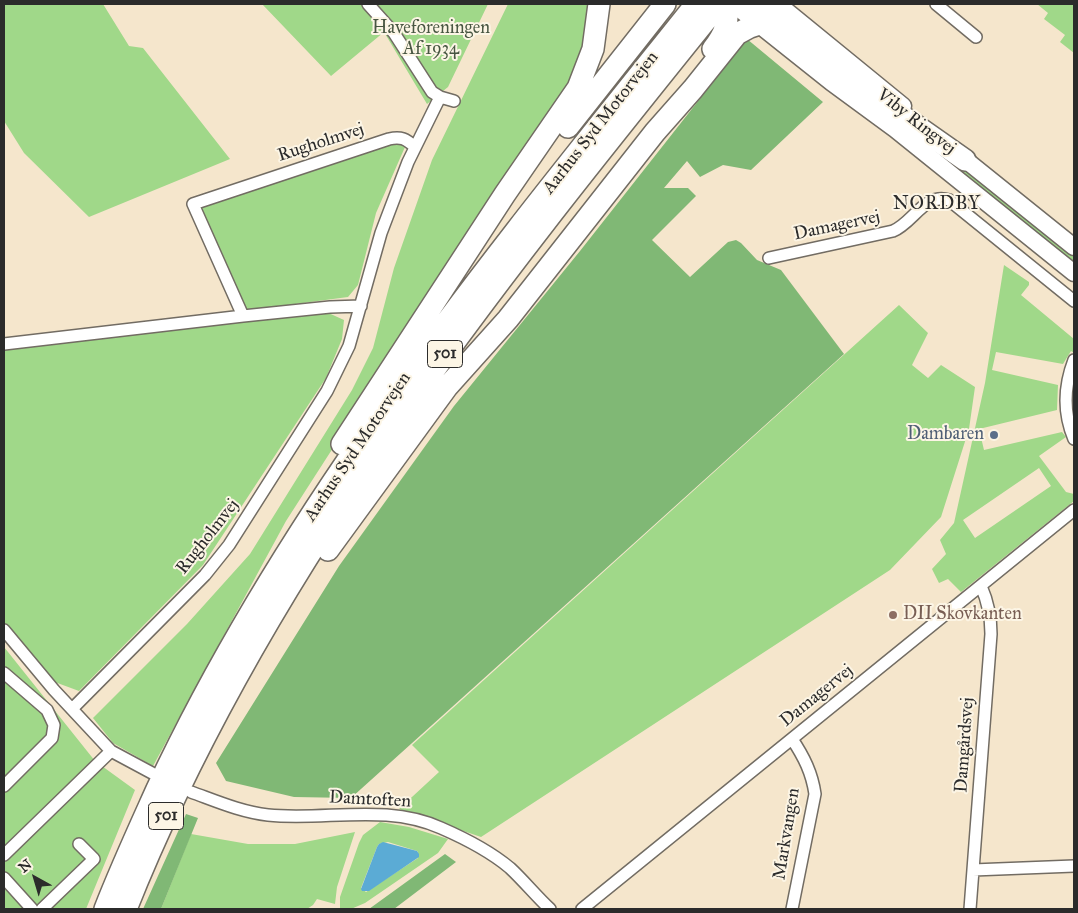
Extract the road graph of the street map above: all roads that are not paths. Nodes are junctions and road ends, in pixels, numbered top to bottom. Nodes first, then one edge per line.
1 (368, 4) edge
2 (599, 4) edge
3 (665, 4) edge
4 (778, 4) edge
5 (791, 4) edge
6 (936, 4) edge
7 (731, 8) edge
8 (800, 22) junction
9 (976, 37) dead end
10 (440, 97) junction
11 (454, 101) dead end
12 (655, 132) junction
13 (415, 147) junction
14 (965, 160) junction
15 (1074, 247) edge
16 (769, 258) dead end
17 (1074, 273) edge
18 (1074, 301) edge
19 (361, 306) junction
20 (243, 316) junction
21 (423, 320) junction
22 (4, 344) edge
23 (1074, 360) edge
24 (1074, 439) edge
25 (1074, 510) edge
26 (980, 586) junction
27 (4, 630) edge
28 (4, 674) edge
29 (72, 709) junction
30 (202, 720) junction
31 (792, 739) junction
32 (111, 751) junction
33 (152, 773) dead end
34 (4, 786) edge
35 (191, 792) dead end
36 (79, 844) dead end
37 (4, 855) edge
38 (1074, 866) edge
39 (973, 870) junction
40 (4, 878) edge
41 (32, 909) edge
42 (42, 909) edge
43 (105, 909) edge
44 (126, 909) edge
45 (550, 909) edge
46 (582, 909) edge
47 (792, 909) edge
48 (970, 909) edge

1 - 10 street
2 - 21 highway
3 - 21 highway
4 - 8 main road, Viby Ringvej
5 - 8 main road
6 - 9 street
7 - 12 highway
7 - 12 highway
7 - 14 highway
7 - 17 main road, Viby Ringvej
7 - 30 highway, Aarhus Syd Motorvejen / 501
8 - 14 main road, Viby Ringvej
10 - 11 street
10 - 13 street
12 - 30 highway
13 - 19 street, Rugholmvej
13 - 20 street, Rugholmvej
14 - 15 main road, Viby Ringvej
16 - 18 street, Damagervej
19 - 20 street
19 - 29 street, Rugholmvej
20 - 22 street
21 - 30 highway
23 - 24 street
25 - 26 street, Damagervej
26 - 31 street, Damagervej
26 - 39 street, Damgårdsvej
27 - 29 street
28 - 34 street
29 - 32 street
30 - 43 highway, Aarhus Syd Motorvejen / 501
30 - 44 highway, Aarhus Syd Motorvejen / 501
31 - 46 street, Damagervej
31 - 47 street, Markvangen
32 - 33 street
32 - 37 street
35 - 45 street, Damtoften
36 - 42 street
38 - 39 street
39 - 48 street, Damgårdsvej
40 - 41 street

